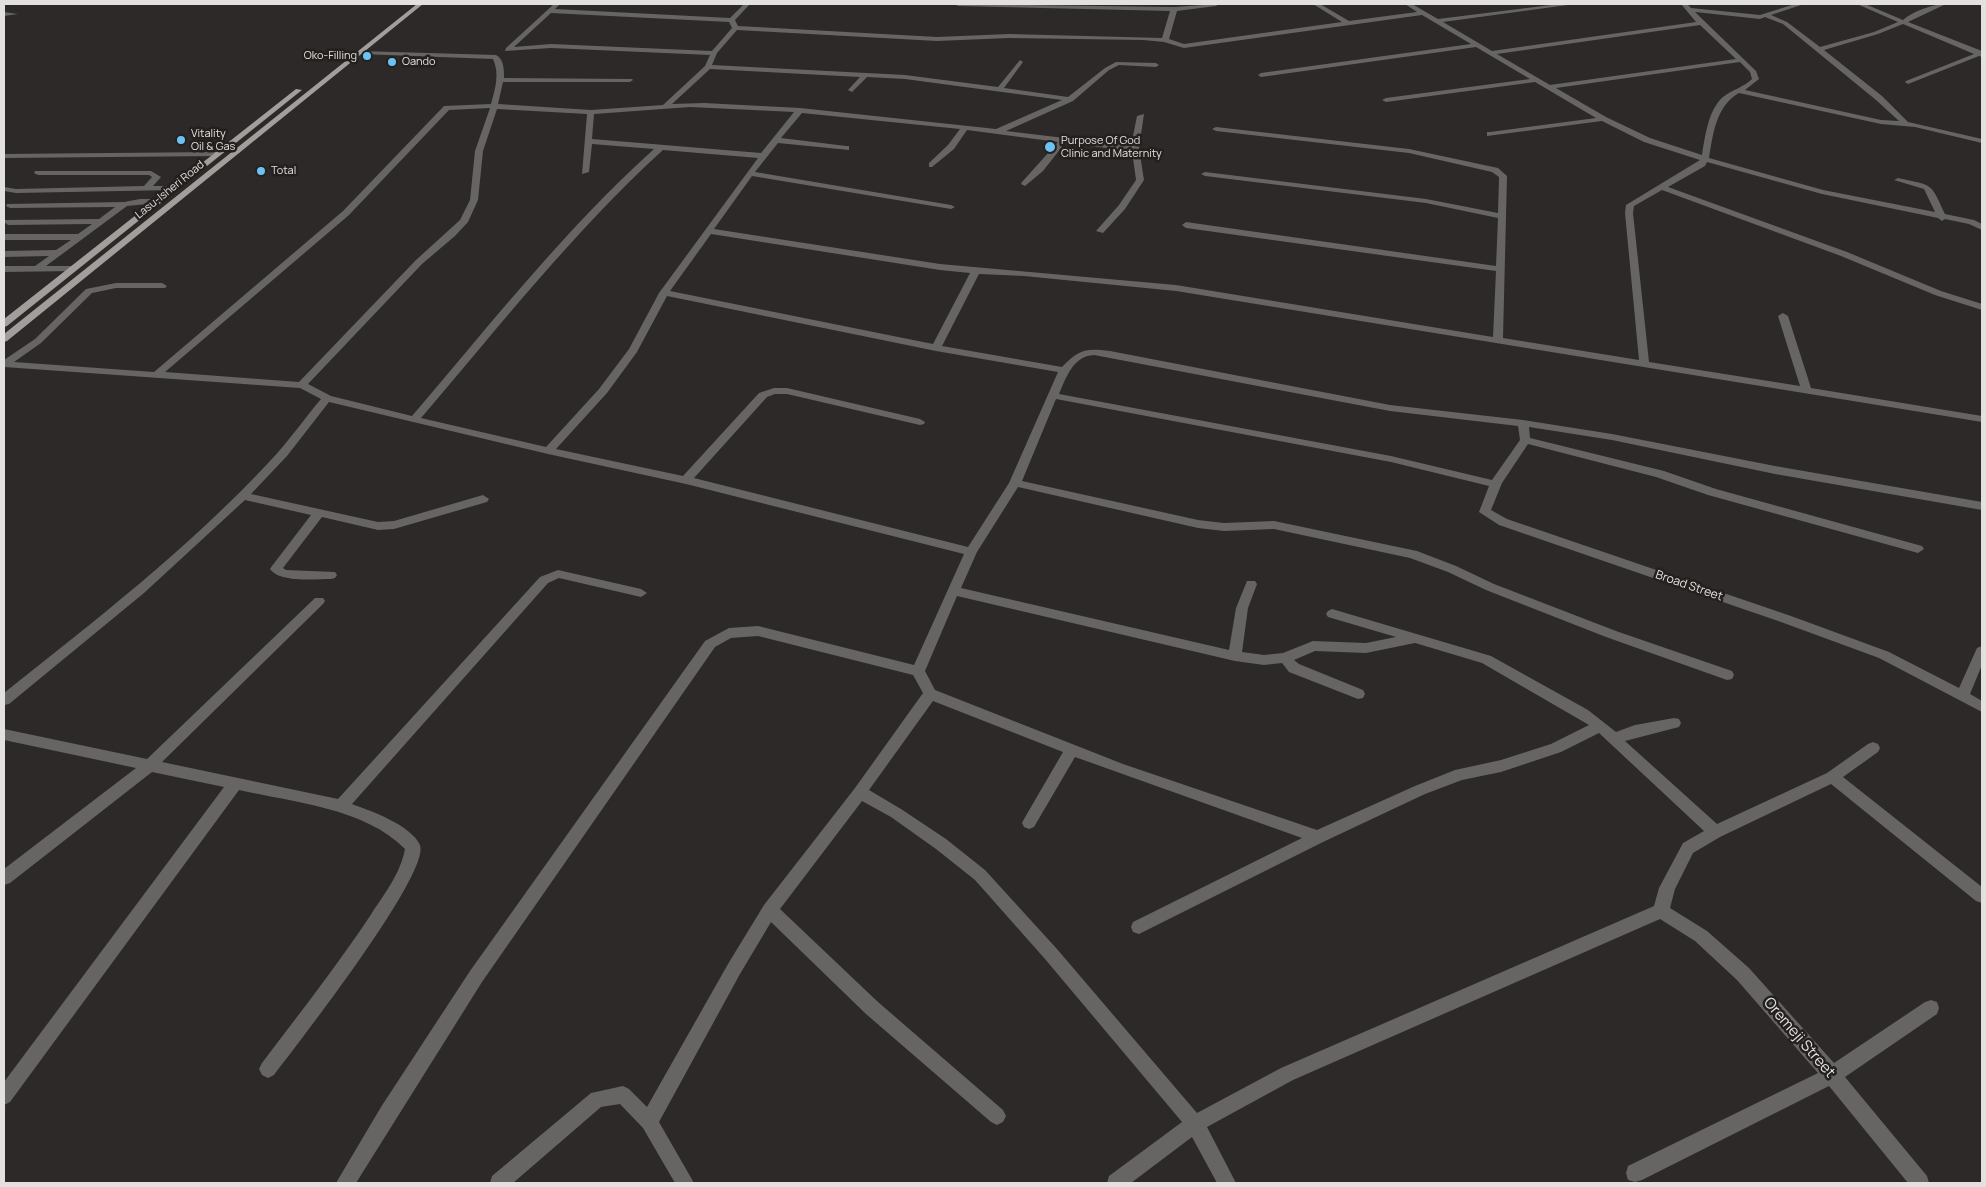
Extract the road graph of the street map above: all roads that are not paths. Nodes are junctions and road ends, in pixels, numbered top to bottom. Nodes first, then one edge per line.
1 (408, 4) edge
2 (420, 4) edge
3 (558, 4) edge
4 (747, 4) edge
5 (958, 4) edge
6 (1216, 4) edge
7 (1316, 4) edge
8 (1408, 4) edge
9 (1572, 4) edge
10 (1778, 4) edge
11 (1801, 4) edge
12 (1860, 4) edge
13 (1943, 4) edge
14 (1687, 7) edge
15 (1174, 9) junction
16 (1788, 9) junction
17 (550, 11) junction
18 (1423, 13) junction
19 (4, 14) edge
20 (15, 14) dead end
21 (1767, 16) junction
22 (732, 20) junction
23 (1438, 21) junction
24 (1904, 22) junction
25 (1701, 23) junction
26 (1349, 24) junction
27 (735, 28) junction
28 (1165, 40) junction
29 (1477, 45) junction
30 (1819, 49) junction
31 (507, 50) junction
32 (361, 52) junction
33 (714, 53) junction
34 (1490, 53) junction
35 (1982, 54) edge
36 (496, 57) junction
37 (1742, 60) junction
38 (1020, 62) dead end
39 (1156, 65) dead end
40 (708, 66) junction
41 (324, 70) dead end
42 (866, 74) junction
43 (1261, 75) dead end
44 (500, 80) junction
45 (630, 80) dead end
46 (1535, 80) junction
47 (308, 82) dead end
48 (1908, 82) dead end
49 (1548, 87) junction
50 (1000, 89) junction
51 (852, 90) dead end
52 (1740, 91) junction
53 (1070, 100) junction
54 (1386, 100) dead end
55 (495, 107) junction
56 (666, 107) junction
57 (800, 110) junction
58 (591, 112) junction
59 (1141, 116) dead end
60 (1603, 119) junction
61 (1905, 123) junction
62 (966, 127) junction
63 (1216, 129) dead end
64 (999, 131) junction
65 (1490, 134) dead end
66 (775, 140) junction
67 (1063, 140) junction
68 (1982, 140) edge
69 (589, 141) junction
70 (660, 148) junction
71 (846, 148) dead end
72 (1134, 148) junction
73 (216, 154) junction
74 (4, 156) edge
75 (764, 156) junction
76 (1705, 159) junction
77 (932, 165) dead end
78 (585, 172) dead end
79 (38, 173) dead end
80 (750, 174) junction
81 (1205, 174) dead end
82 (1898, 180) dead end
83 (1025, 184) dead end
84 (1661, 187) junction
85 (175, 188) junction
86 (4, 189) edge
87 (146, 189) junction
88 (158, 201) junction
89 (124, 204) junction
90 (10, 206) dead end
91 (951, 207) dead end
92 (1500, 216) junction
93 (1942, 218) junction
94 (99, 221) junction
95 (8, 222) dead end
96 (1186, 225) dead end
97 (1982, 227) edge
98 (710, 231) junction
99 (1100, 231) dead end
100 (4, 237) edge
101 (78, 237) junction
102 (56, 253) junction
103 (4, 254) edge
104 (4, 269) edge
105 (37, 269) junction
106 (73, 269) junction
107 (1500, 269) junction
108 (976, 272) junction
109 (162, 286) dead end
110 (664, 294) junction
111 (1982, 307) edge
112 (1784, 316) dead end
113 (4, 324) edge
114 (4, 339) edge
115 (1498, 341) junction
116 (936, 348) junction
117 (4, 364) edge
118 (1644, 364) junction
119 (1064, 370) junction
120 (157, 374) junction
121 (302, 385) junction
122 (1806, 389) junction
123 (1054, 396) junction
124 (327, 398) junction
125 (415, 419) junction
126 (1982, 419) edge
127 (920, 422) dead end
128 (1523, 423) junction
129 (1526, 440) junction
130 (548, 451) junction
131 (686, 480) junction
132 (1015, 483) junction
133 (1495, 484) junction
134 (243, 496) junction
135 (483, 500) dead end
136 (1982, 506) edge
137 (320, 512) junction
138 (1918, 549) dead end
139 (971, 552) junction
140 (331, 575) dead end
141 (1251, 584) dead end
142 (953, 591) junction
143 (641, 593) dead end
144 (318, 601) dead end
145 (1332, 614) dead end
146 (1412, 639) junction
147 (1982, 651) edge
148 (1235, 656) junction
149 (1285, 658) junction
150 (918, 671) junction
151 (1727, 675) dead end
152 (930, 694) junction
153 (1358, 694) dead end
154 (1962, 696) junction
155 (4, 700) edge
156 (1982, 707) edge
157 (1674, 723) dead end
158 (1600, 726) junction
159 (4, 734) edge
160 (1614, 739) junction
161 (1873, 748) dead end
162 (1072, 750) junction
163 (149, 766) junction
164 (1832, 777) junction
165 (235, 784) junction
166 (860, 792) junction
167 (341, 806) junction
168 (1029, 823) dead end
169 (1715, 832) junction
170 (1318, 837) junction
171 (4, 878) edge
172 (1982, 896) edge
173 (770, 910) junction
174 (1661, 911) junction
175 (1139, 927) dead end
176 (1931, 1008) dead end
177 (268, 1069) dead end
178 (1832, 1075) junction
179 (4, 1096) edge
180 (997, 1116) dead end
181 (649, 1122) junction
182 (1195, 1124) junction
183 (1635, 1174) dead end
184 (345, 1183) edge
185 (498, 1183) edge
186 (685, 1183) edge
187 (1116, 1183) edge
188 (1227, 1183) edge
189 (1920, 1183) edge

1 - 41 main road
2 - 32 main road, Lasu-Isheri Road
3 - 17 street
4 - 22 street
5 - 15 street
6 - 15 street
7 - 26 street
8 - 18 street
9 - 23 street
10 - 16 street
11 - 16 street
12 - 24 street
13 - 24 street
14 - 21 street
14 - 25 street
15 - 28 street
16 - 21 street
17 - 22 street
17 - 31 street
18 - 23 street
18 - 26 street
19 - 20 street
21 - 30 street
22 - 27 street
23 - 29 street
24 - 30 street
24 - 35 street
25 - 34 street
25 - 37 street
26 - 28 street
27 - 28 street
27 - 33 street
29 - 34 street
29 - 43 street
30 - 61 street
31 - 33 street
31 - 36 street
32 - 36 street
32 - 114 main road, Lasu-Isheri Road
33 - 40 street
34 - 46 street
35 - 48 street
36 - 44 street
37 - 49 street
37 - 52 street
38 - 50 street
39 - 53 street
40 - 42 street
40 - 56 street
42 - 50 street
42 - 51 street
44 - 45 street
44 - 55 street
46 - 49 street
46 - 54 street
47 - 73 main road, Lasu-Isheri Road
49 - 60 street
50 - 53 street
52 - 61 street
52 - 76 street
53 - 64 street
55 - 58 street
55 - 120 street
55 - 121 street
56 - 57 street
56 - 58 street
57 - 62 street
57 - 66 street
58 - 69 street
59 - 72 street
60 - 65 street
60 - 76 street
61 - 68 street
62 - 64 street
62 - 77 street
63 - 92 street
64 - 67 street
66 - 71 street
66 - 75 street
67 - 72 street
67 - 83 street
69 - 70 street
69 - 78 street
70 - 75 street
70 - 125 street
72 - 99 street
73 - 74 street
73 - 85 main road, Lasu-Isheri Road
75 - 80 street
76 - 84 street
76 - 93 street
79 - 87 street
80 - 91 street
80 - 98 street
81 - 92 street
82 - 93 street
84 - 111 street
84 - 118 street
85 - 87 street
85 - 88 main road, Lasu-Isheri Road
86 - 87 street
88 - 89 street
88 - 106 main road, Lasu-Isheri Road
89 - 90 street
89 - 94 street
92 - 107 street
93 - 97 street
94 - 95 street
94 - 101 street
96 - 107 street
98 - 108 street
98 - 110 street
100 - 101 street
101 - 102 street
102 - 103 street
102 - 105 street
104 - 105 street
105 - 106 street
106 - 113 main road, Lasu-Isheri Road
107 - 115 street
108 - 115 street
108 - 116 street
109 - 117 street
110 - 116 street
110 - 130 street
112 - 122 street
115 - 118 street
116 - 119 street
117 - 120 street
118 - 122 street
119 - 123 street
119 - 128 street
120 - 121 street
121 - 124 street
122 - 126 street
123 - 132 street
123 - 133 street
124 - 125 street
124 - 134 street
125 - 130 street
127 - 131 street
128 - 129 street
128 - 136 street
129 - 133 street, Broad Street
129 - 138 street
130 - 131 street
131 - 139 street
132 - 139 street
132 - 151 street
133 - 154 street, Broad Street
134 - 137 street
134 - 155 street
135 - 137 street
137 - 140 street
139 - 142 street
141 - 148 street
142 - 148 street
142 - 150 street
143 - 167 street
144 - 163 street
145 - 146 street
146 - 149 street
146 - 158 street
147 - 154 street
148 - 149 street
149 - 153 street
150 - 152 street
150 - 184 street
152 - 162 street
152 - 166 street
154 - 156 street, Broad Street
157 - 160 street
158 - 160 street
158 - 170 street
159 - 163 street
160 - 169 street
161 - 164 street
162 - 168 street
162 - 170 street
163 - 165 street
163 - 171 street
164 - 169 street
164 - 172 street
165 - 167 street
165 - 179 street
166 - 173 street
166 - 182 street
167 - 177 street
169 - 174 street
170 - 175 street
173 - 180 street
173 - 181 street
174 - 178 street, Oremeji Street
174 - 182 street
176 - 178 street
178 - 183 street
178 - 189 street, Oremeji Street
181 - 185 street
181 - 186 street
182 - 187 street
182 - 188 street

